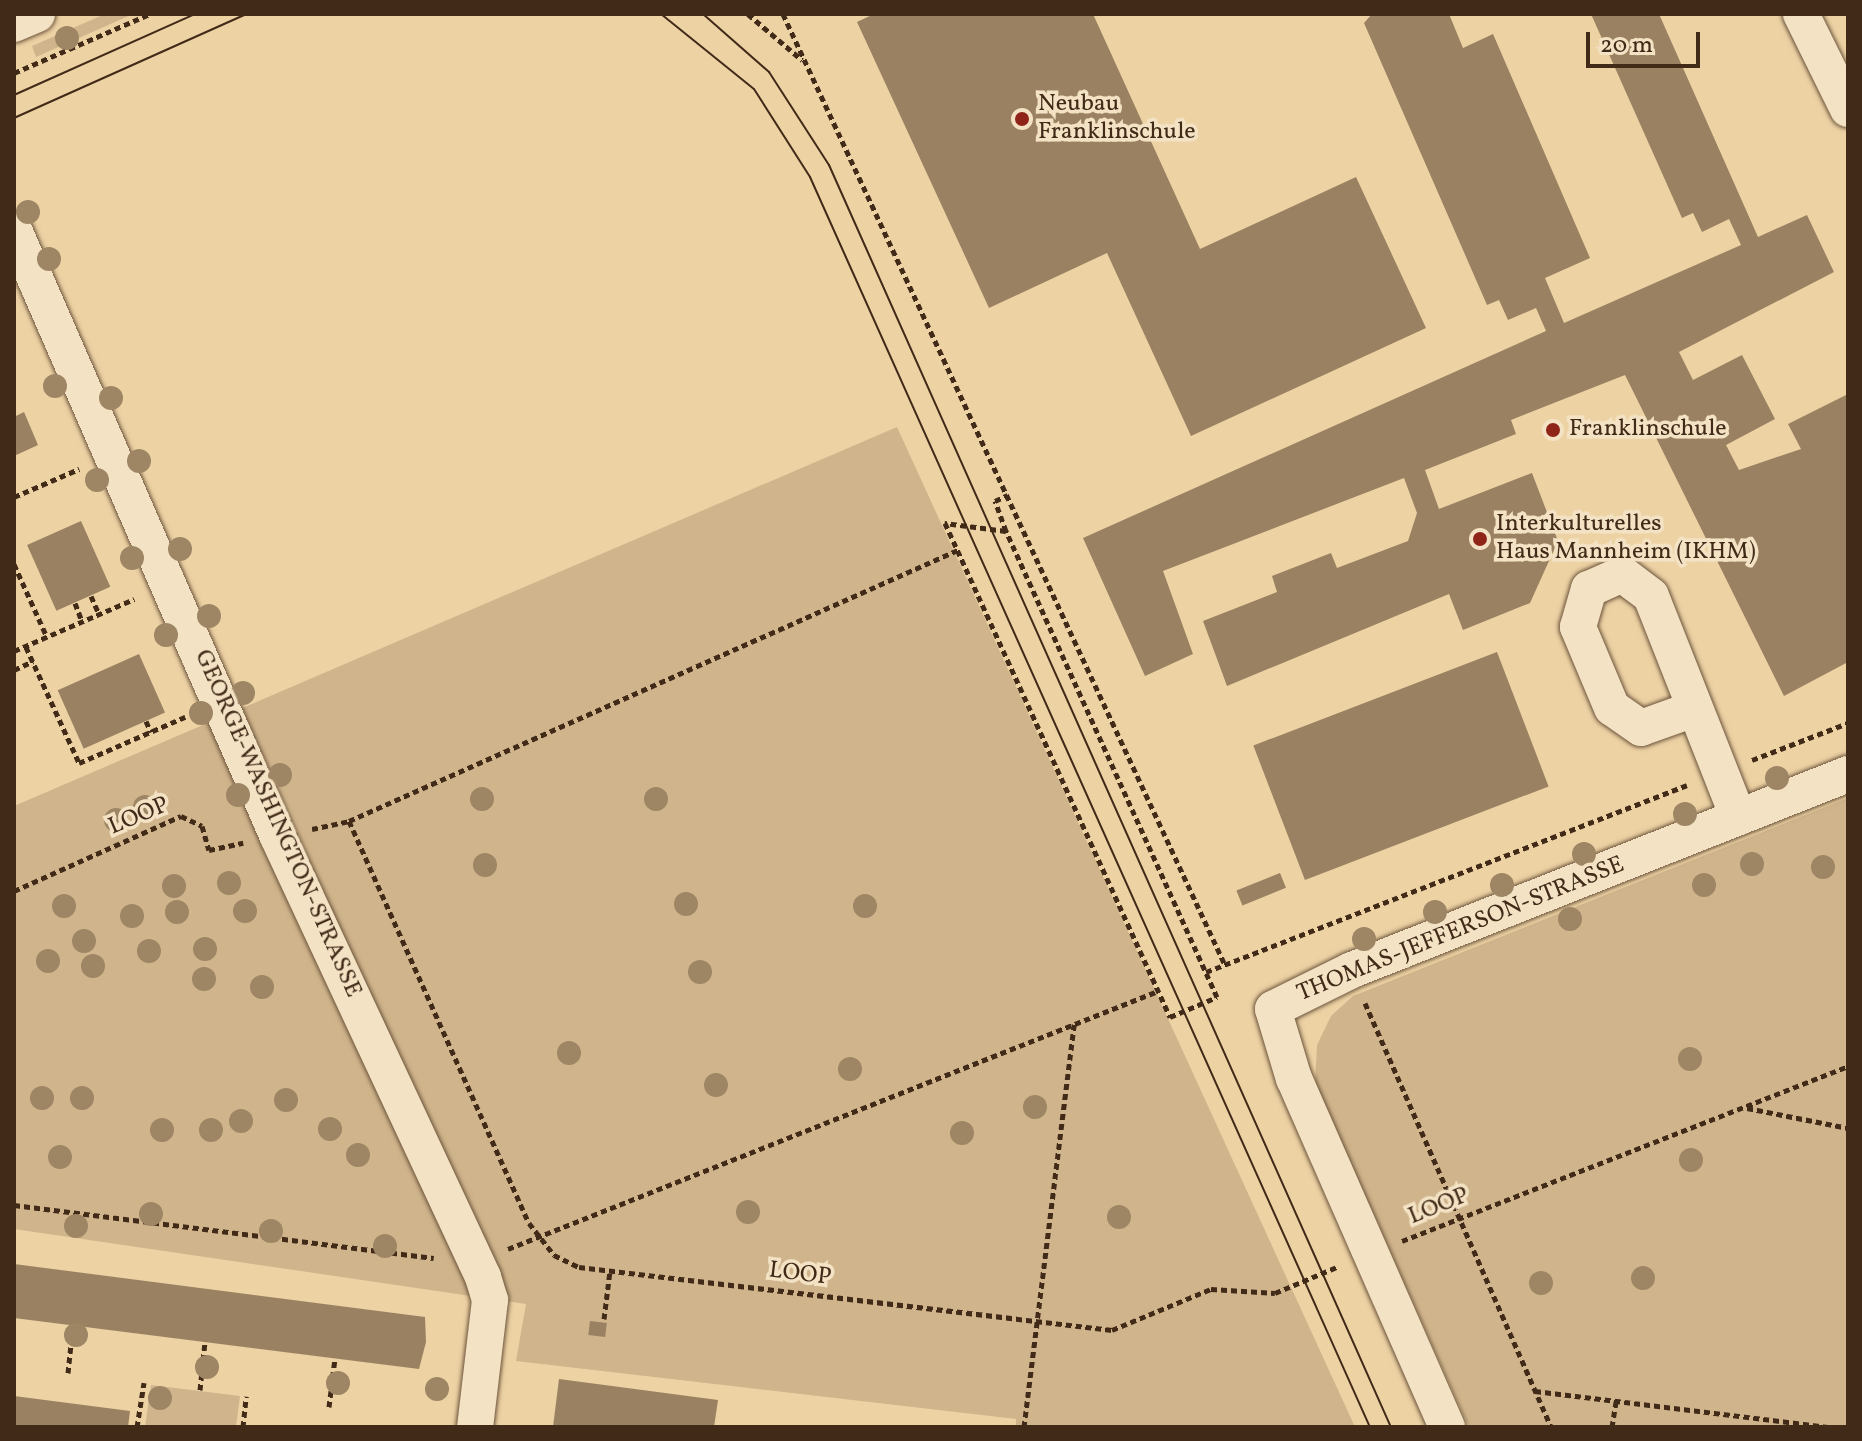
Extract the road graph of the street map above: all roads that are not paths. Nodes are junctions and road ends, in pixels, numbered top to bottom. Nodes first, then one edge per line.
1 (37, 14) edge
2 (1801, 14) edge
3 (14, 24) edge
4 (1848, 109) edge
5 (14, 230) edge
6 (1694, 709) dead end
7 (1848, 774) edge
8 (1738, 817) junction
9 (475, 1427) edge
10 (1447, 1427) edge

1 - 3 street
2 - 4 street
5 - 9 street, GEORGE-WASHINGTON-STRASSE
6 - 8 street
7 - 8 street, THOMAS-JEFFERSON-STRASSE
8 - 10 street, THOMAS-JEFFERSON-STRASSE

